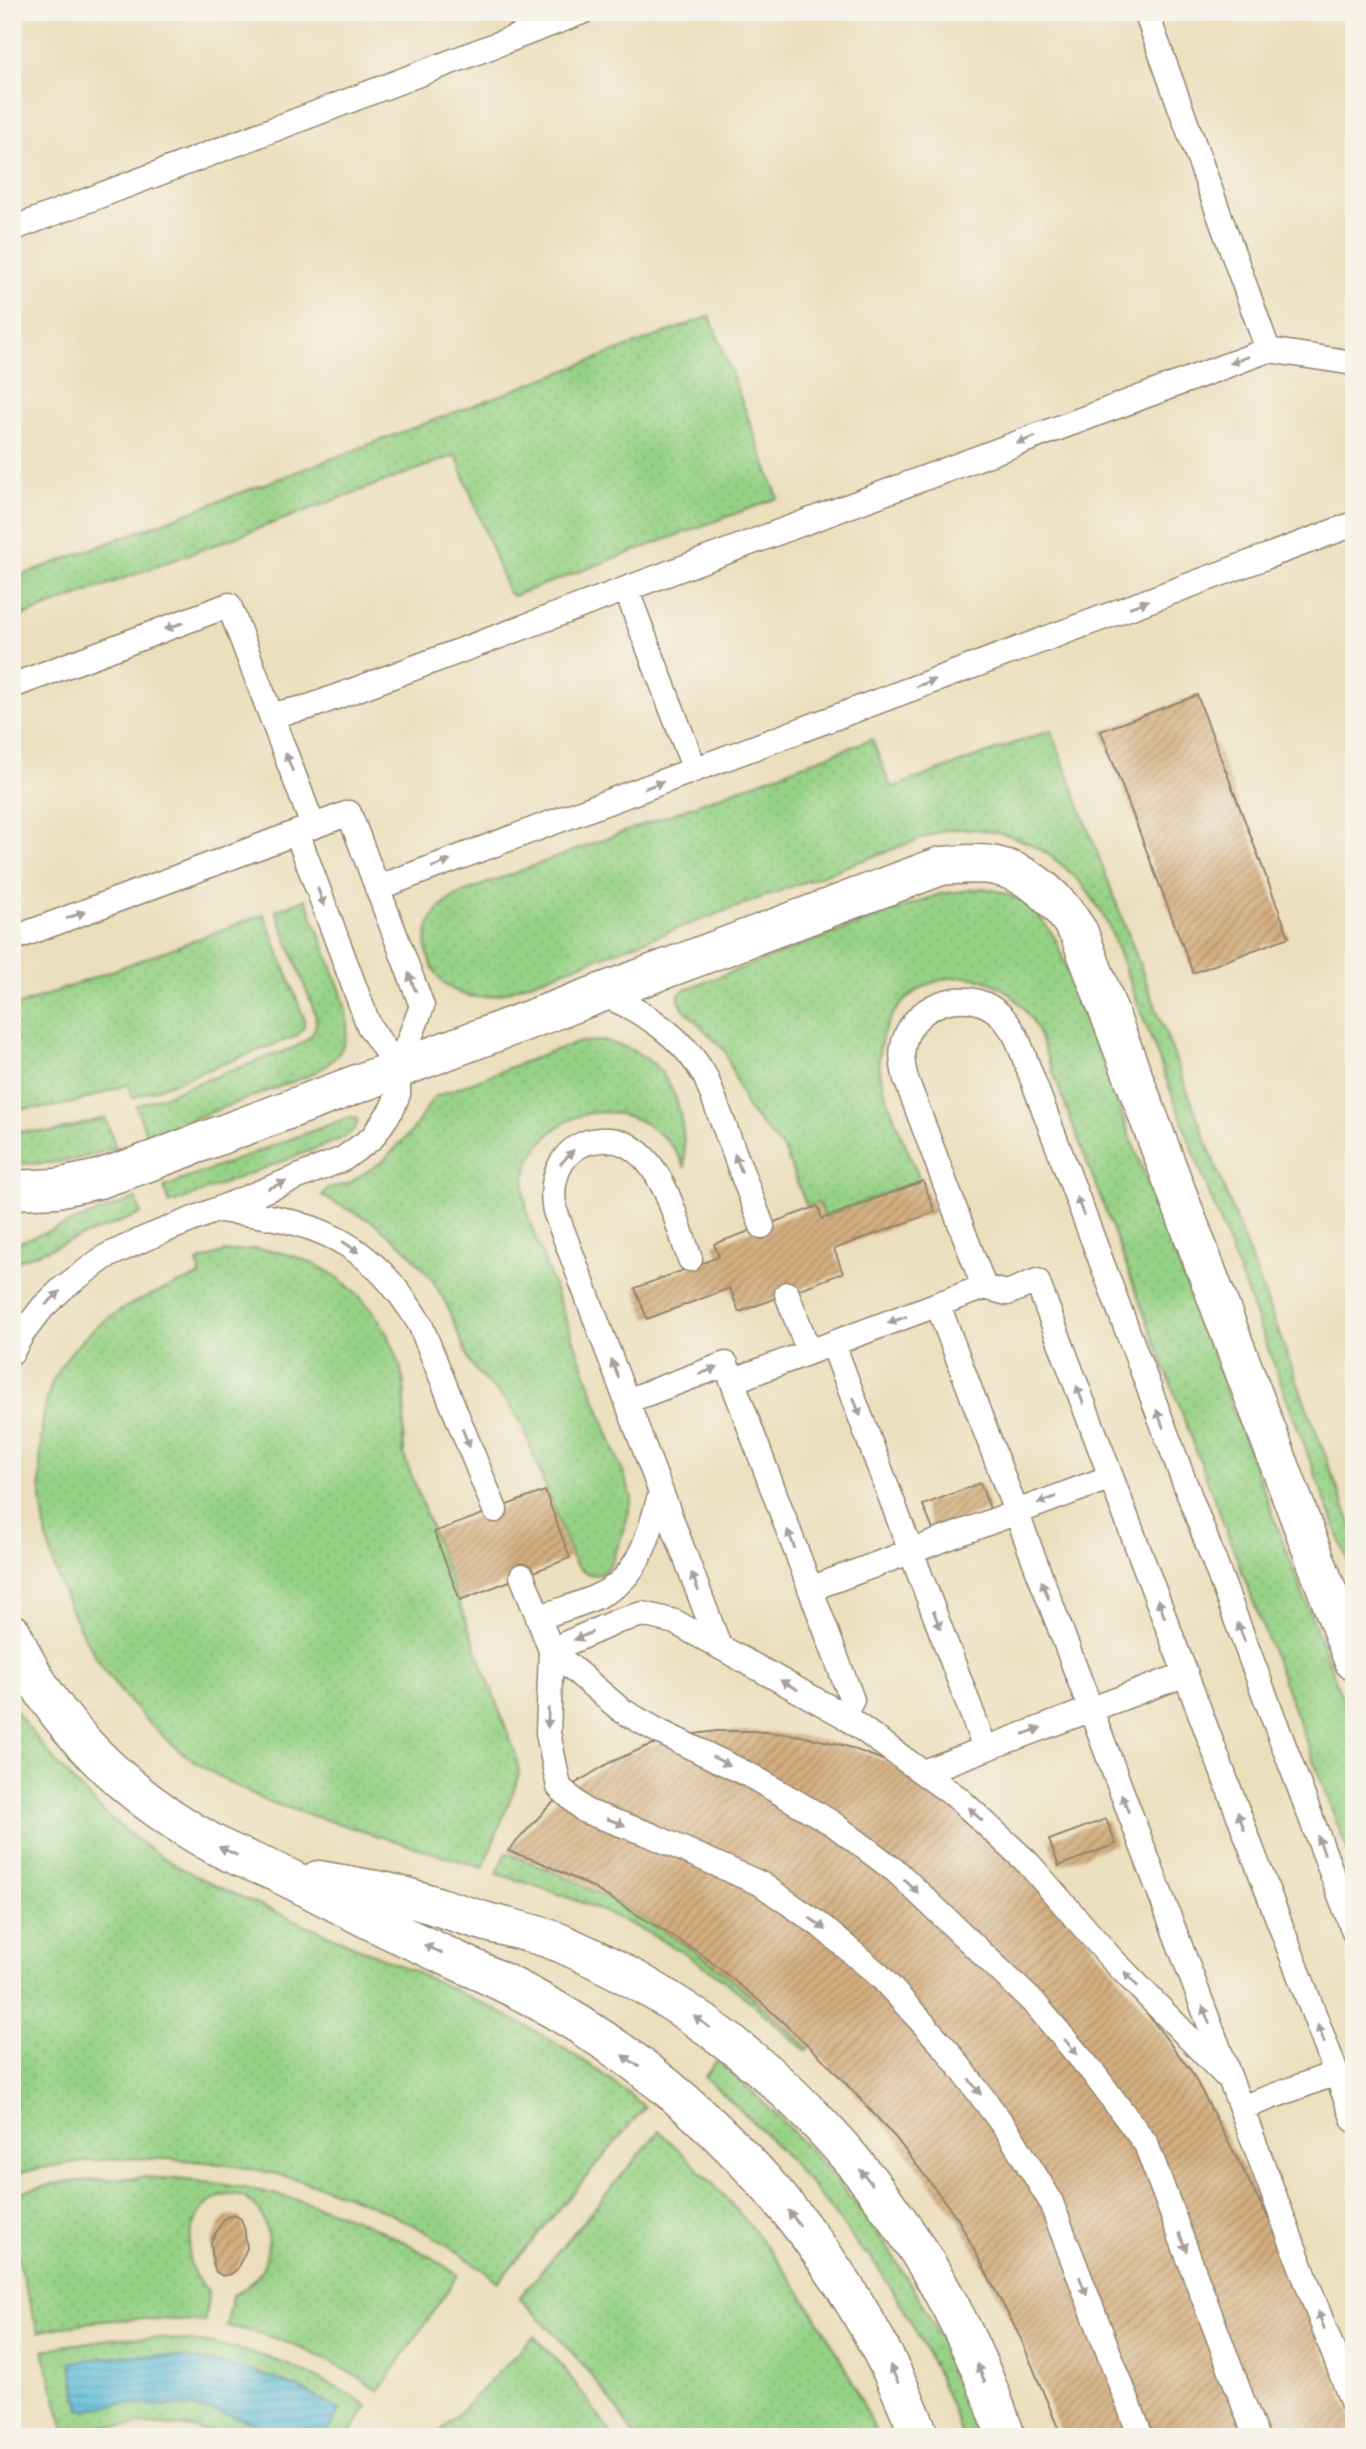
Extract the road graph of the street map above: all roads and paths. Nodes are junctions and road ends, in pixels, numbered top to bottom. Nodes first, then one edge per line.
1 (582, 12) edge
2 (1146, 12) edge
3 (12, 229) edge
4 (1268, 350) junction
5 (1354, 363) edge
6 (1354, 524) edge
7 (626, 589) junction
8 (12, 686) edge
9 (271, 715) junction
10 (695, 770) junction
11 (305, 830) junction
12 (377, 888) junction
13 (12, 939) edge
14 (600, 993) junction
15 (398, 1069) junction
16 (12, 1190) edge
17 (216, 1210) junction
18 (762, 1226) dead end
19 (690, 1259) dead end
20 (984, 1287) junction
21 (788, 1294) dead end
22 (938, 1305) junction
23 (833, 1344) junction
24 (12, 1352) edge
25 (809, 1352) junction
26 (732, 1381) junction
27 (627, 1401) junction
28 (1111, 1477) junction
29 (661, 1492) junction
30 (495, 1510) dead end
31 (1016, 1512) junction
32 (911, 1551) junction
33 (522, 1577) dead end
34 (810, 1588) junction
35 (538, 1618) junction
36 (12, 1633) edge
37 (719, 1646) junction
38 (551, 1650) junction
39 (1354, 1662) edge
40 (1186, 1674) junction
41 (1090, 1709) junction
42 (843, 1715) junction
43 (985, 1748) junction
44 (923, 1772) junction
45 (280, 1874) junction
46 (1354, 1932) edge
47 (1336, 2073) junction
48 (1231, 2080) junction
49 (1241, 2108) junction
50 (1354, 2120) edge
51 (1354, 2407) edge
52 (920, 2437) edge
53 (1006, 2437) edge
54 (1141, 2437) edge
55 (1256, 2437) edge

1 - 3 lane
2 - 4 lane
4 - 5 lane
4 -> 7 lane
10 -> 6 lane
7 - 9 lane
7 - 10 lane
9 -> 8 lane
11 -> 9 lane
12 -> 10 lane
11 - 12 lane
13 -> 11 lane
11 -> 15 lane
15 -> 12 lane
14 - 15 street
18 -> 14 lane
14 - 39 street
15 - 16 street
17 -> 15 lane
24 -> 17 lane
17 -> 30 lane
27 -> 19 lane
20 - 22 lane
28 -> 20 lane
46 -> 20 lane
21 - 25 lane
22 -> 23 lane
22 - 31 lane
23 - 25 lane
23 -> 32 lane
25 - 26 lane
27 -> 26 lane
34 -> 26 lane
27 - 29 lane
28 -> 31 lane
40 -> 28 lane
29 - 35 lane
37 -> 29 lane
31 - 32 lane
41 -> 31 lane
32 - 34 lane
32 -> 43 lane
33 - 35 lane
34 - 42 lane
35 - 38 lane
45 -> 36 street
37 -> 38 lane
42 -> 37 lane
38 -> 54 lane
38 -> 55 lane
40 - 41 lane
47 -> 40 lane
43 -> 41 lane
48 -> 41 lane
42 - 44 lane
43 - 44 lane
48 -> 44 lane
52 -> 45 street
53 -> 45 street
47 - 49 lane
47 - 50 lane
48 - 49 lane
51 -> 49 lane

